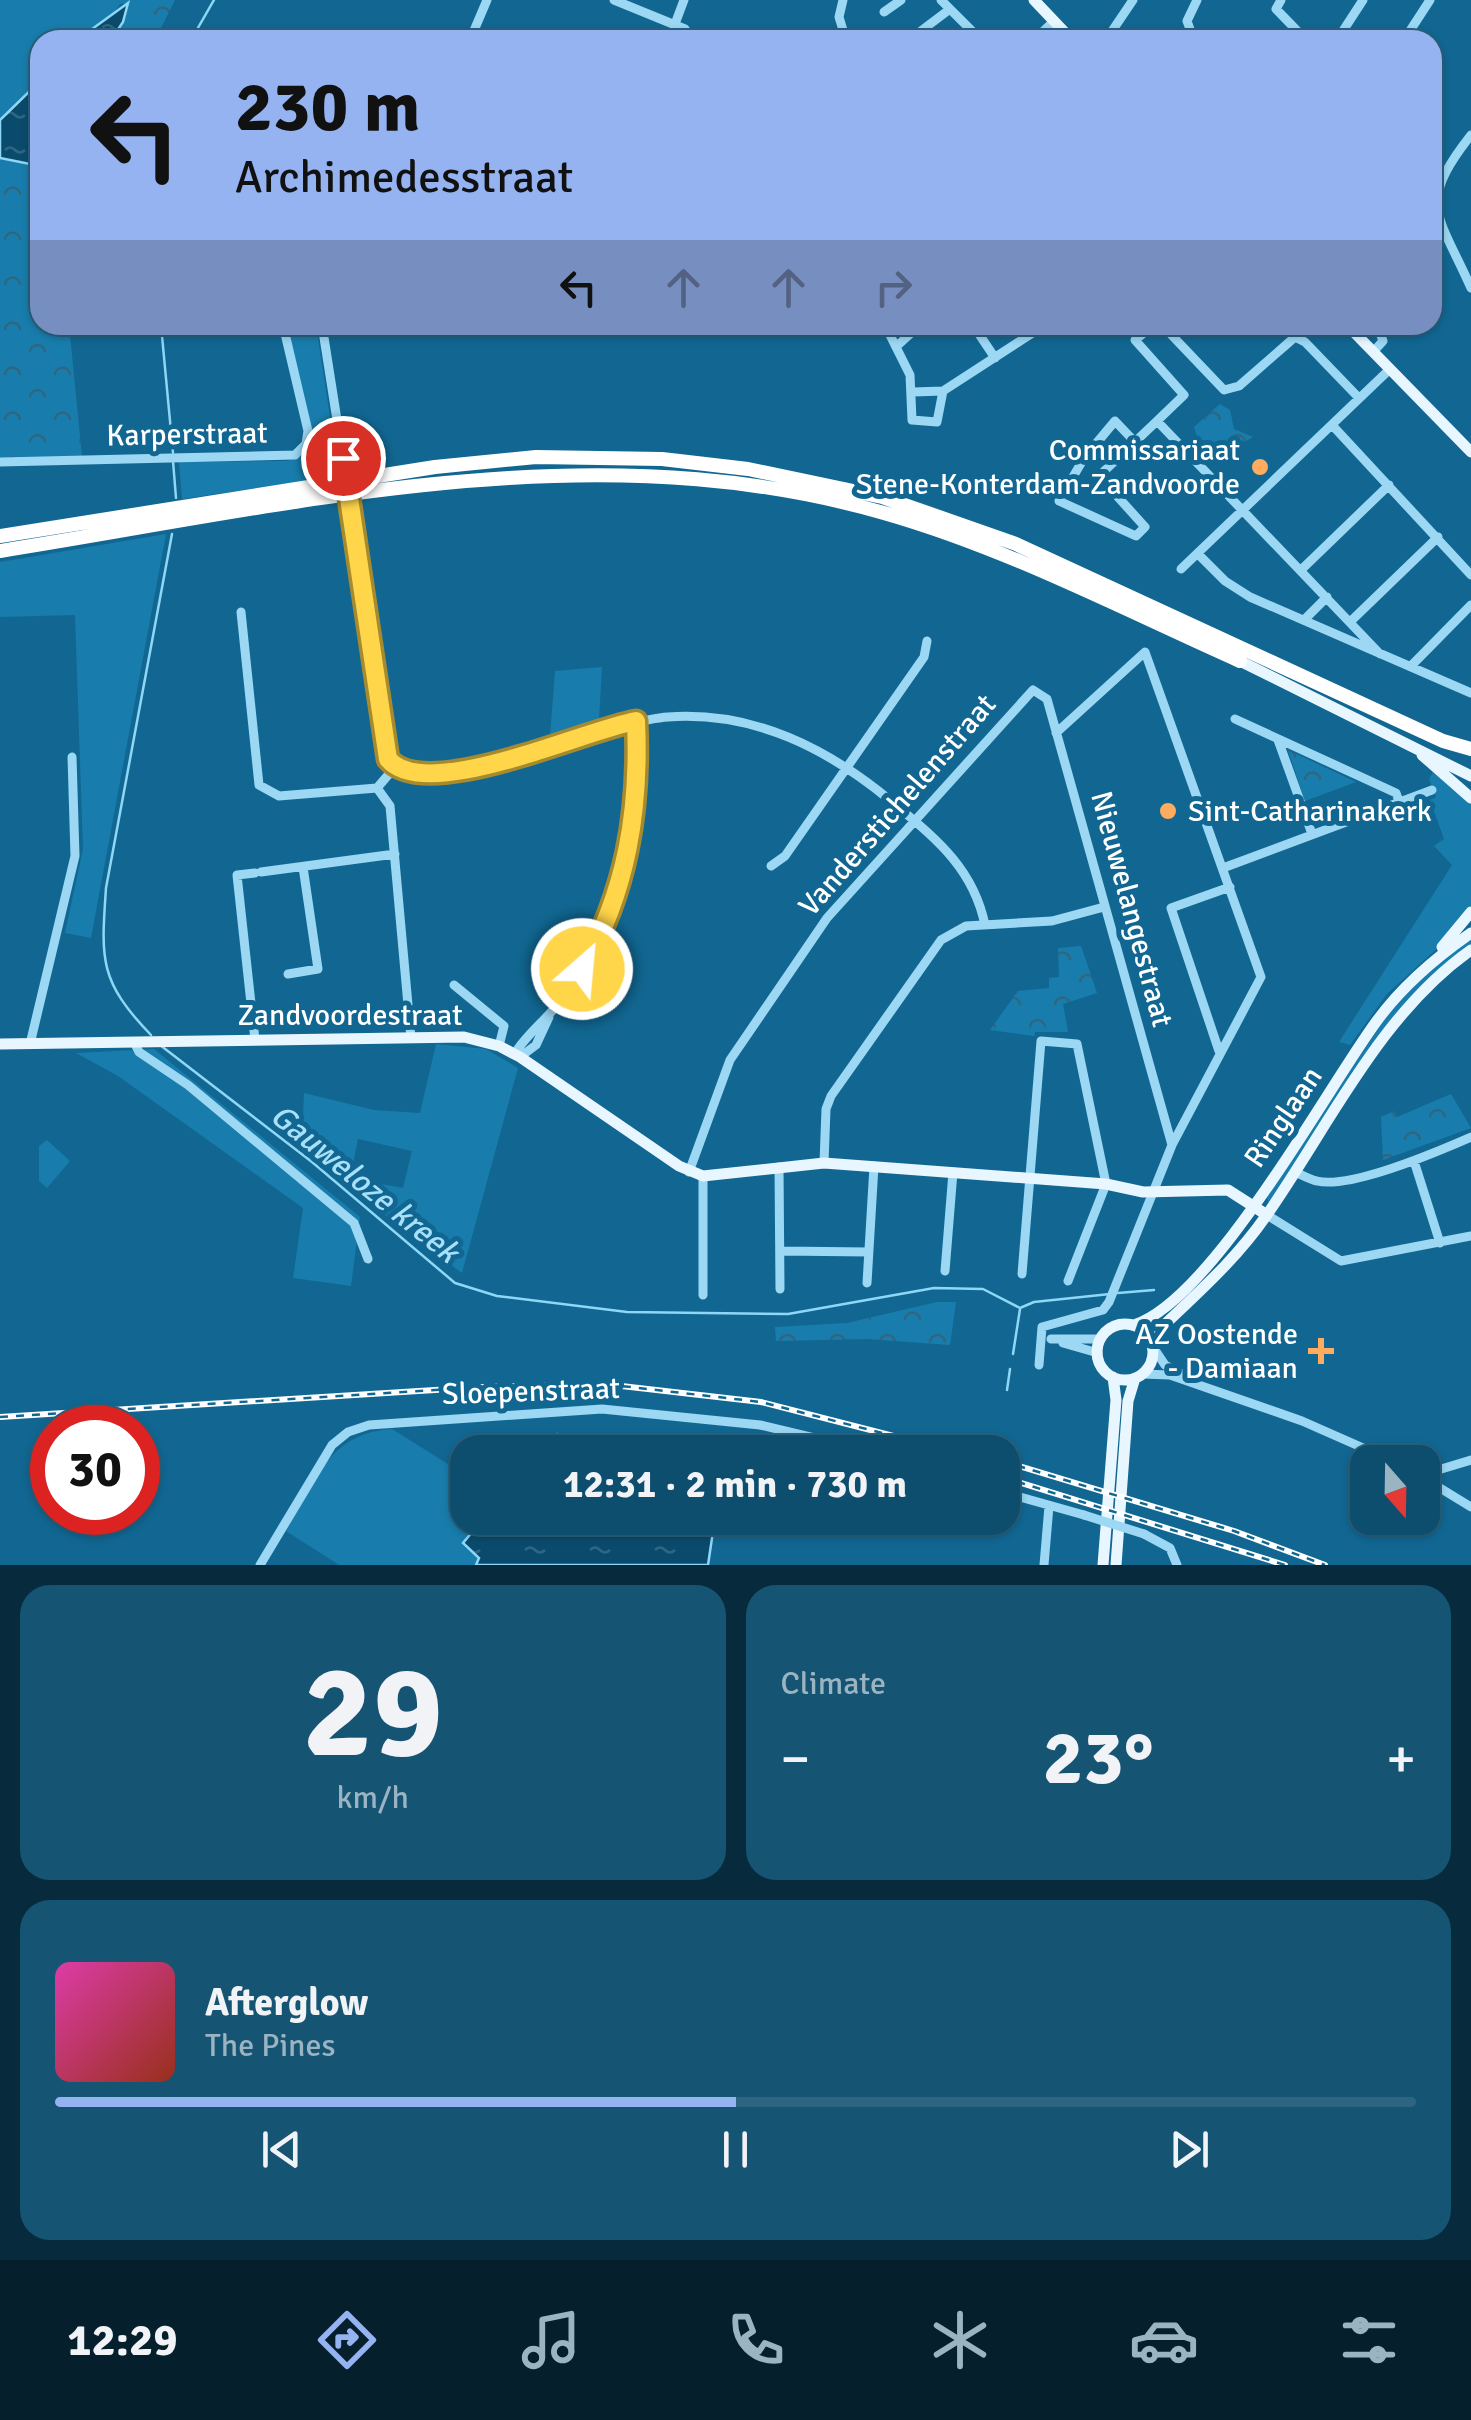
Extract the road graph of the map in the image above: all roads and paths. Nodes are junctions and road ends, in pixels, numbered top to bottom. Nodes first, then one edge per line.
1 (487, 0) edge
2 (614, 0) edge
3 (684, 0) edge
4 (843, 0) edge
5 (900, 0) edge
6 (942, 0) edge
7 (1034, 0) edge
8 (1133, 0) edge
9 (1197, 0) edge
10 (1281, 0) edge
11 (1363, 0) edge
12 (1428, 0) edge
13 (950, 9) junction
14 (884, 12) dead end
15 (1054, 21) junction
16 (675, 24) junction
17 (474, 30) edge
18 (682, 30) edge
19 (843, 30) edge
20 (922, 30) edge
21 (969, 30) edge
22 (1045, 30) edge
23 (1063, 30) edge
24 (1113, 30) edge
25 (1190, 30) edge
26 (1296, 30) edge
27 (1344, 30) edge
28 (1408, 30) edge
29 (1471, 134) edge
30 (1442, 173) edge
31 (1442, 211) edge
32 (1468, 274) edge
33 (1471, 288) edge
34 (286, 335) edge
35 (324, 335) edge
36 (892, 335) edge
37 (909, 335) edge
38 (980, 335) edge
39 (1030, 335) edge
40 (1142, 335) edge
41 (1168, 335) edge
42 (1357, 335) edge
43 (1381, 335) edge
44 (898, 345) junction
45 (1373, 352) junction
46 (995, 358) junction
47 (1390, 369) junction
48 (943, 391) junction
49 (913, 392) junction
50 (1359, 398) junction
51 (1157, 420) junction
52 (1332, 425) junction
53 (1136, 442) junction
54 (1471, 452) edge
55 (0, 462) edge
56 (1389, 485) junction
57 (1243, 511) junction
58 (0, 536) edge
59 (1438, 537) junction
60 (0, 551) edge
61 (1198, 554) junction
62 (1181, 568) dead end
63 (1301, 570) junction
64 (1471, 575) edge
65 (1327, 597) junction
66 (1471, 605) edge
67 (241, 612) dead end
68 (1304, 620) junction
69 (1351, 620) junction
70 (927, 641) dead end
71 (1380, 654) junction
72 (1240, 661) joint
73 (1411, 666) junction
74 (1039, 690) joint
75 (1471, 693) edge
76 (1235, 719) dead end
77 (636, 721) junction
78 (1056, 733) junction
79 (1278, 740) junction
80 (1443, 741) junction
81 (1409, 744) junction
82 (1471, 750) edge
83 (72, 757) dead end
84 (1471, 760) edge
85 (395, 767) junction
86 (848, 767) junction
87 (1471, 776) edge
88 (377, 788) junction
89 (1432, 790) dead end
90 (1471, 798) edge
91 (1399, 801) junction
92 (913, 820) junction
93 (1312, 834) junction
94 (395, 854) junction
95 (771, 866) dead end
96 (303, 867) junction
97 (1223, 868) junction
98 (1230, 887) junction
99 (1104, 907) junction
100 (1471, 912) edge
101 (985, 925) junction
102 (1471, 933) edge
103 (1471, 950) edge
104 (1426, 967) junction
105 (288, 974) dead end
106 (454, 985) dead end
107 (411, 1038) junction
108 (255, 1040) junction
109 (138, 1042) junction
110 (0, 1044) edge
111 (30, 1044) junction
112 (499, 1046) junction
113 (1219, 1051) junction
114 (520, 1058) junction
115 (1471, 1138) edge
116 (1172, 1145) junction
117 (1414, 1161) junction
118 (824, 1163) junction
119 (874, 1166) junction
120 (780, 1167) junction
121 (689, 1172) junction
122 (953, 1172) junction
123 (1296, 1172) junction
124 (703, 1176) junction
125 (1030, 1178) junction
126 (1106, 1184) junction
127 (1150, 1193) junction
128 (1254, 1205) junction
129 (1267, 1214) junction
130 (1471, 1236) edge
131 (1440, 1243) junction
132 (780, 1251) junction
133 (869, 1252) junction
134 (368, 1259) dead end
135 (945, 1271) dead end
136 (1022, 1274) dead end
137 (1068, 1281) dead end
138 (867, 1283) dead end
139 (780, 1289) dead end
140 (704, 1295) dead end
141 (1134, 1325) junction
142 (1101, 1338) junction
143 (1152, 1344) junction
144 (1098, 1353) junction
145 (1039, 1365) dead end
146 (1138, 1376) junction
147 (1113, 1377) junction
148 (1206, 1388) junction
149 (802, 1435) edge
150 (1359, 1445) edge
151 (1471, 1460) edge
152 (1440, 1469) edge
153 (1440, 1488) edge
154 (1020, 1497) edge
155 (1049, 1506) junction
156 (1471, 1507) edge
157 (260, 1565) edge
158 (1044, 1565) edge
159 (1103, 1565) edge
160 (1116, 1565) edge
161 (1177, 1565) edge

1 - 17 street
2 - 16 street
3 - 16 street
4 - 19 street
5 - 14 street
6 - 13 street
7 - 15 main road
8 - 24 street
9 - 25 street
10 - 26 street
11 - 27 street
12 - 28 street
13 - 20 street
13 - 21 street
15 - 22 street
15 - 23 main road
16 - 18 street
29 - 30 street
31 - 32 street
32 - 33 street
34 - 55 street, Karperstraat
35 - 85 street, bridge
36 - 44 street
37 - 44 street
38 - 46 street
39 - 46 street
40 - 51 street
41 - 50 street
42 - 45 main road
43 - 45 street
44 - 49 street
45 - 47 main road
46 - 48 street
47 - 50 street
47 - 54 main road
48 - 49 street
48 - 49 street
50 - 52 street
51 - 53 street
51 - 57 street
52 - 56 street
52 - 57 street
53 - 53 street
56 - 59 street
56 - 63 street
57 - 61 street
57 - 63 street
58 - 80 highway
59 - 64 street
59 - 69 street
60 - 72 highway
61 - 62 street
61 - 68 street
63 - 65 street
65 - 68 street
65 - 69 street
66 - 73 street
67 - 88 street
68 - 71 street
69 - 71 street
70 - 86 street
71 - 73 street
72 - 81 main road
73 - 75 street
74 - 78 street, Nieuwelangestraat
74 - 92 street, Vanderstichelenstraat
76 - 79 street
77 - 85 street
77 - 86 street
77 - 114 street
78 - 97 street
78 - 99 street, Nieuwelangestraat
79 - 91 street
79 - 93 street
80 - 82 highway
80 - 84 highway
81 - 87 main road
81 - 90 main road
83 - 111 street
85 - 88 street
86 - 92 street
86 - 95 street
88 - 94 street
89 - 91 street
91 - 93 street
92 - 101 street
92 - 121 street, Vanderstichelenstraat
93 - 97 street
94 - 96 street
94 - 107 street
96 - 105 street
96 - 108 street
97 - 98 street
98 - 113 street
98 - 113 street
99 - 101 street
99 - 116 street, Nieuwelangestraat
100 - 104 main road
101 - 118 street
102 - 104 main road, Ringlaan
103 - 123 main road, Ringlaan
104 - 128 main road, Ringlaan
106 - 112 street
107 - 108 main road, Zandvoordestraat
107 - 112 main road, Zandvoordestraat
108 - 109 main road, Zandvoordestraat
109 - 111 main road, Zandvoordestraat
109 - 134 street
110 - 111 main road, Zandvoordestraat
112 - 114 main road, Zandvoordestraat
113 - 116 street
114 - 121 main road, Zandvoordestraat
115 - 117 street
116 - 127 street
117 - 123 street
117 - 131 street
118 - 119 main road, Zandvoordestraat
118 - 120 main road, Zandvoordestraat
119 - 122 main road, Zandvoordestraat
119 - 133 street
120 - 124 main road, Zandvoordestraat
120 - 132 street
121 - 124 main road, Zandvoordestraat
122 - 125 main road, Zandvoordestraat
122 - 135 street
123 - 129 main road, Ringlaan
124 - 140 street
125 - 126 main road, Zandvoordestraat
125 - 126 street
125 - 136 street
126 - 127 main road, Zandvoordestraat
126 - 137 street
127 - 128 main road, Zandvoordestraat
127 - 145 street
128 - 129 main road, Zandvoordestraat
128 - 141 main road, Ringlaan
129 - 131 street
129 - 143 main road, Ringlaan
130 - 131 street
132 - 133 street
132 - 139 street
133 - 138 street
141 - 142 main road
141 - 143 main road
142 - 144 main road
142 - 144 street
143 - 146 main road
143 - 148 street
144 - 147 main road
146 - 147 main road
146 - 148 street
146 - 160 main road
147 - 159 main road
148 - 150 street
149 - 157 street, Sloepenstraat
151 - 152 street
153 - 156 street
154 - 155 street
155 - 158 street
155 - 161 street, bridge

